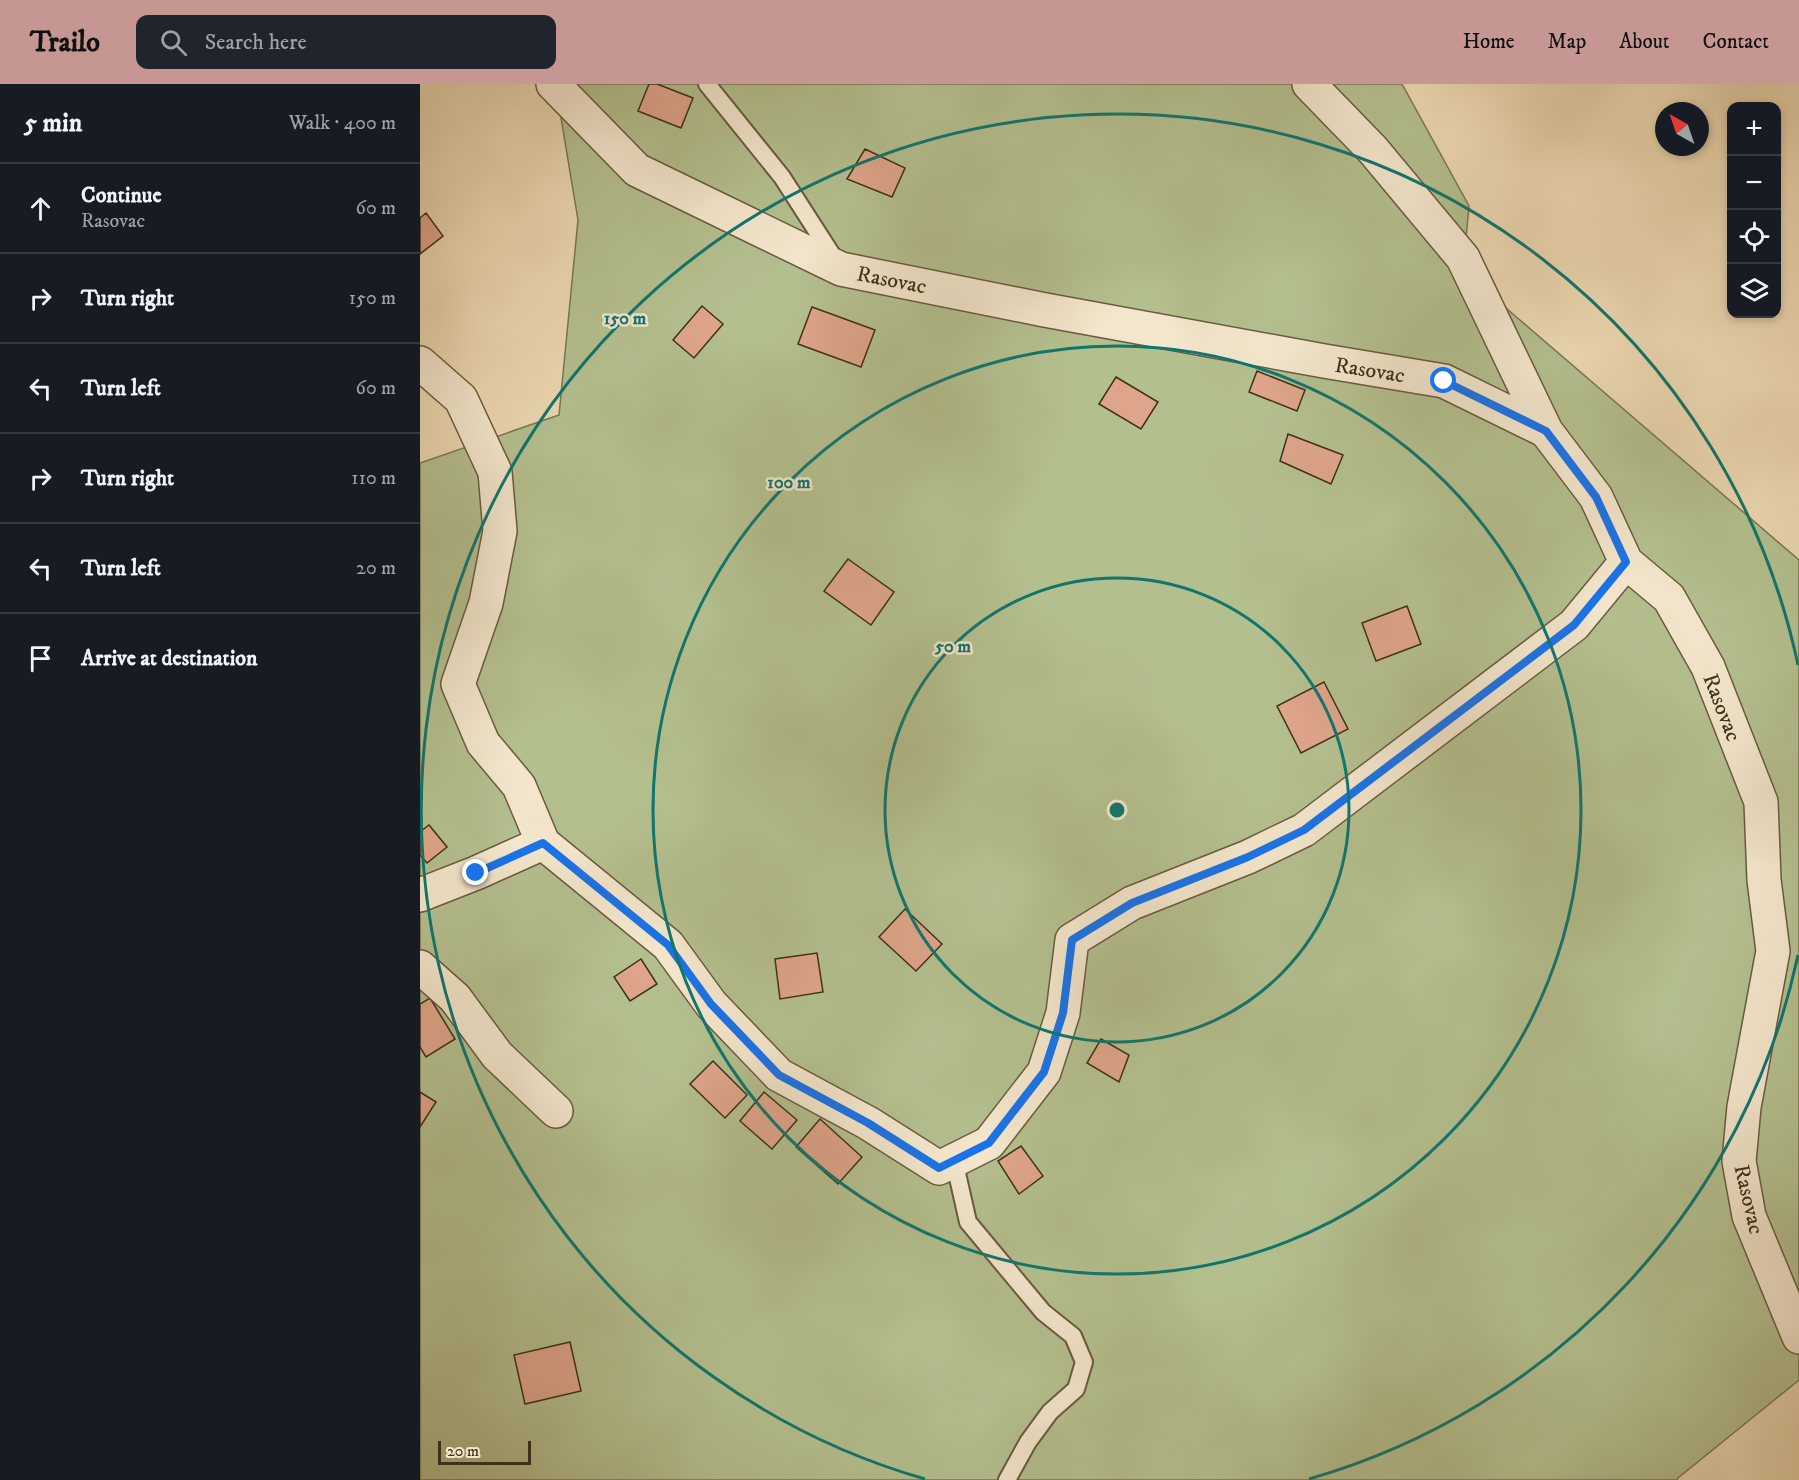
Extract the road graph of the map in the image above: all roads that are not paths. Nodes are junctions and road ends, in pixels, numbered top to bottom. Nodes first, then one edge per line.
1 (553, 84) edge
2 (707, 84) edge
3 (1309, 84) edge
4 (841, 269) junction
5 (420, 363) edge
6 (1546, 431) junction
7 (1626, 562) junction
8 (543, 843) junction
9 (420, 895) edge
10 (420, 967) edge
11 (556, 1112) dead end
12 (954, 1160) junction
13 (1799, 1337) edge
14 (1007, 1480) edge

1 - 4 street, Rasovac
2 - 4 lane
3 - 6 street
4 - 6 street, Rasovac
5 - 8 street
6 - 7 street, Rasovac
7 - 12 street
7 - 13 street, Rasovac
8 - 9 street
8 - 12 street
10 - 11 street
12 - 14 lane

